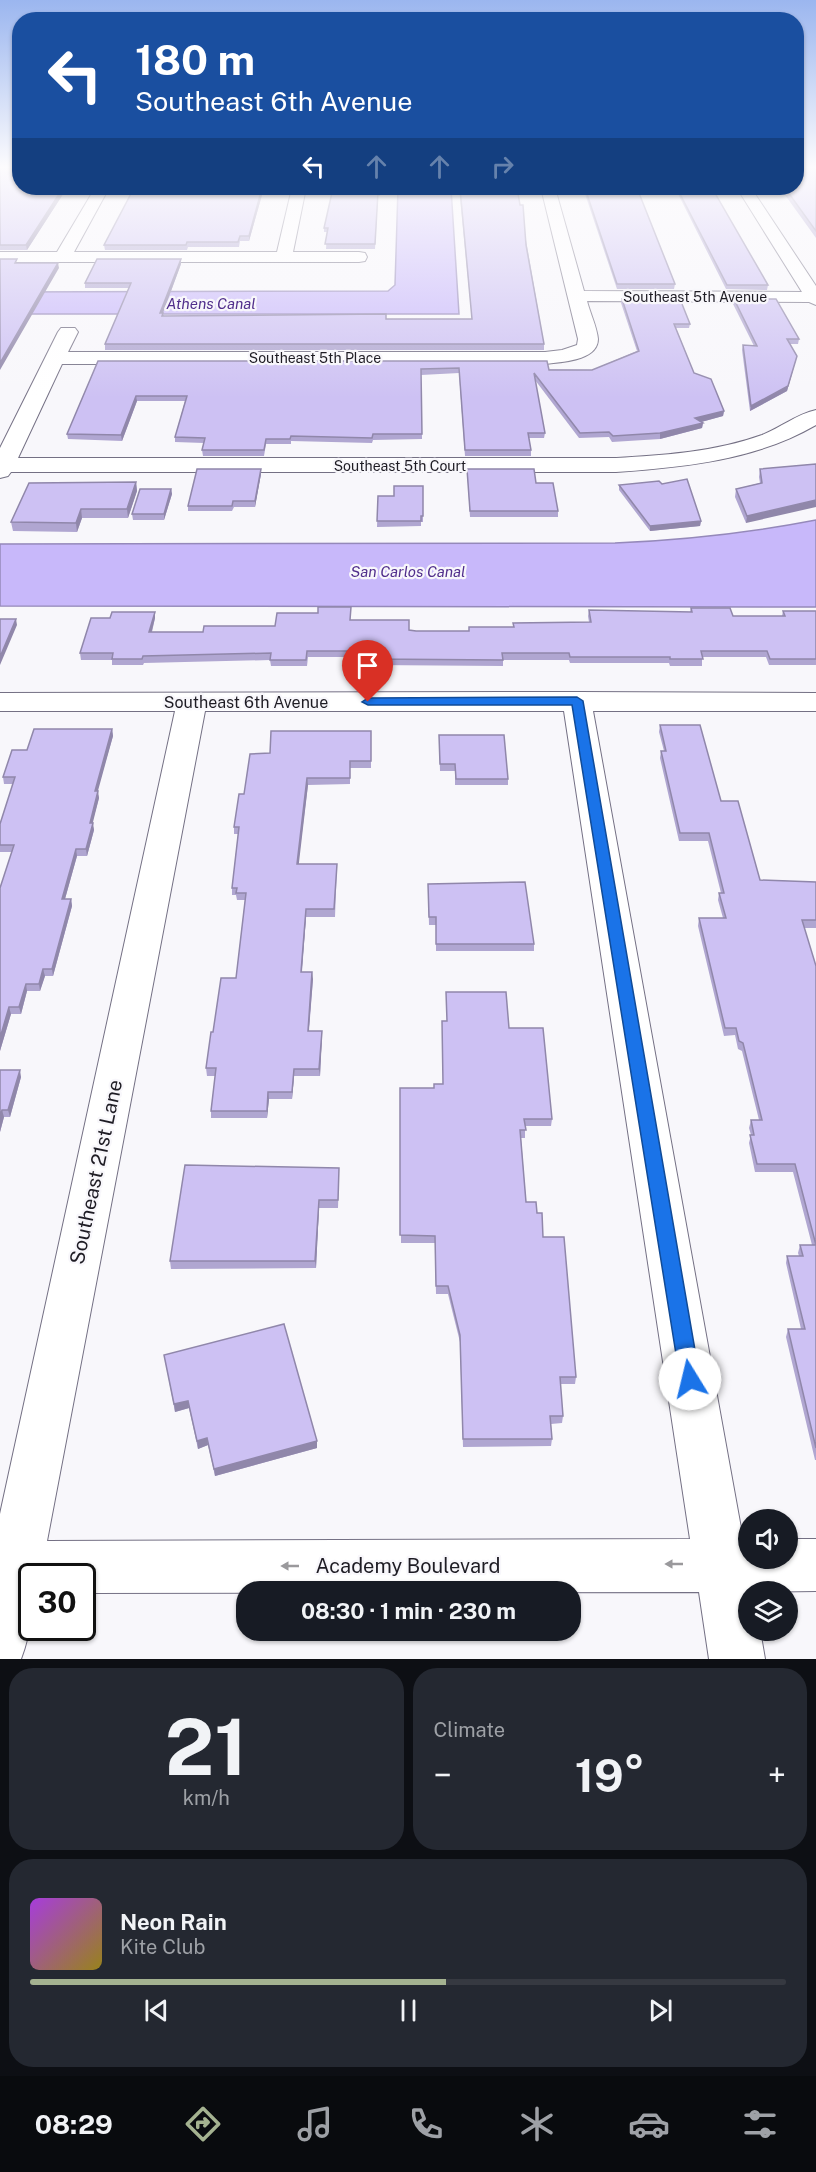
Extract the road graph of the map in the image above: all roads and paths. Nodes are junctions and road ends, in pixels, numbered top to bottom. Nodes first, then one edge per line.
1 (71, 243) edge
2 (287, 243) edge
3 (562, 243) edge
4 (779, 243) edge
5 (0, 257) edge
6 (63, 257) junction
7 (284, 257) junction
8 (359, 257) dead end
9 (576, 296) junction
10 (815, 299) edge
11 (69, 332) dead end
12 (56, 358) junction
13 (816, 416) edge
14 (2, 468) edge
15 (577, 701) junction
16 (0, 702) edge
17 (192, 702) junction
18 (816, 702) edge
19 (721, 1564) junction
20 (816, 1565) edge
21 (8, 1567) edge
22 (0, 1642) edge
23 (737, 1659) edge

1 - 6 street
2 - 7 street
3 - 9 street
4 - 10 street
5 - 6 street
6 - 7 street
7 - 8 street
9 - 10 street, Southeast 5th Avenue
9 - 12 street, Southeast 5th Place
11 - 12 street
12 - 14 street
13 - 14 street, Southeast 5th Court
15 - 17 street, Southeast 6th Avenue
15 - 18 street, Southeast 6th Avenue
15 - 19 street
16 - 17 street, Southeast 6th Avenue
17 - 21 street, Southeast 21st Lane
19 - 20 street, Academy Boulevard
19 -> 21 street, Academy Boulevard
19 - 23 street
21 - 22 street, Southeast 21st Lane

